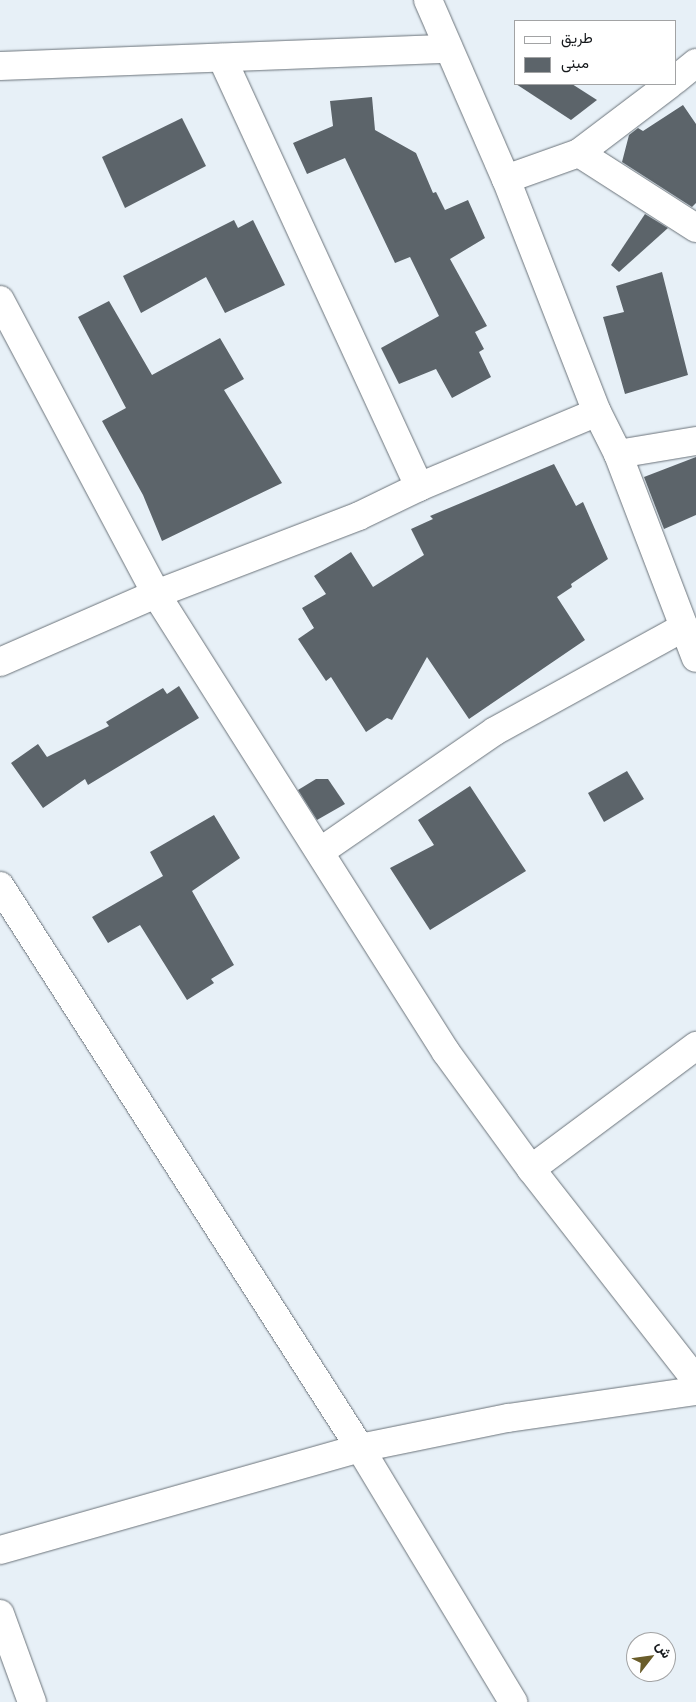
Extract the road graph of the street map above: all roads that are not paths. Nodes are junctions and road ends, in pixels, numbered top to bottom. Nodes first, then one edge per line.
1 (428, 0) edge
2 (447, 49) junction
3 (222, 58) junction
4 (696, 63) edge
5 (0, 66) edge
6 (676, 79) edge
7 (669, 85) edge
8 (580, 153) junction
9 (506, 179) junction
10 (696, 228) edge
11 (0, 300) edge
12 (597, 412) junction
13 (696, 441) edge
14 (618, 454) junction
15 (419, 486) junction
16 (156, 594) junction
17 (684, 627) junction
18 (696, 658) edge
19 (0, 662) edge
20 (321, 851) junction
21 (0, 886) edge
22 (696, 1046) edge
23 (531, 1169) junction
24 (696, 1380) edge
25 (696, 1391) edge
26 (360, 1448) junction
27 (0, 1550) edge
28 (0, 1614) edge
29 (32, 1702) edge
30 (513, 1702) edge

1 - 2 street
2 - 3 street
2 - 9 street
3 - 5 street
3 - 15 street
4 - 6 street
7 - 8 street
8 - 9 street
8 - 10 street
9 - 12 street
11 - 16 street
12 - 14 street
12 - 15 street
13 - 14 street
14 - 17 street
15 - 16 street
16 - 19 street
16 - 20 street
17 - 18 street
17 - 20 street
20 - 23 street
21 - 26 street
22 - 23 street
23 - 24 street
25 - 26 street
26 - 27 street
26 - 30 street
28 - 29 street

